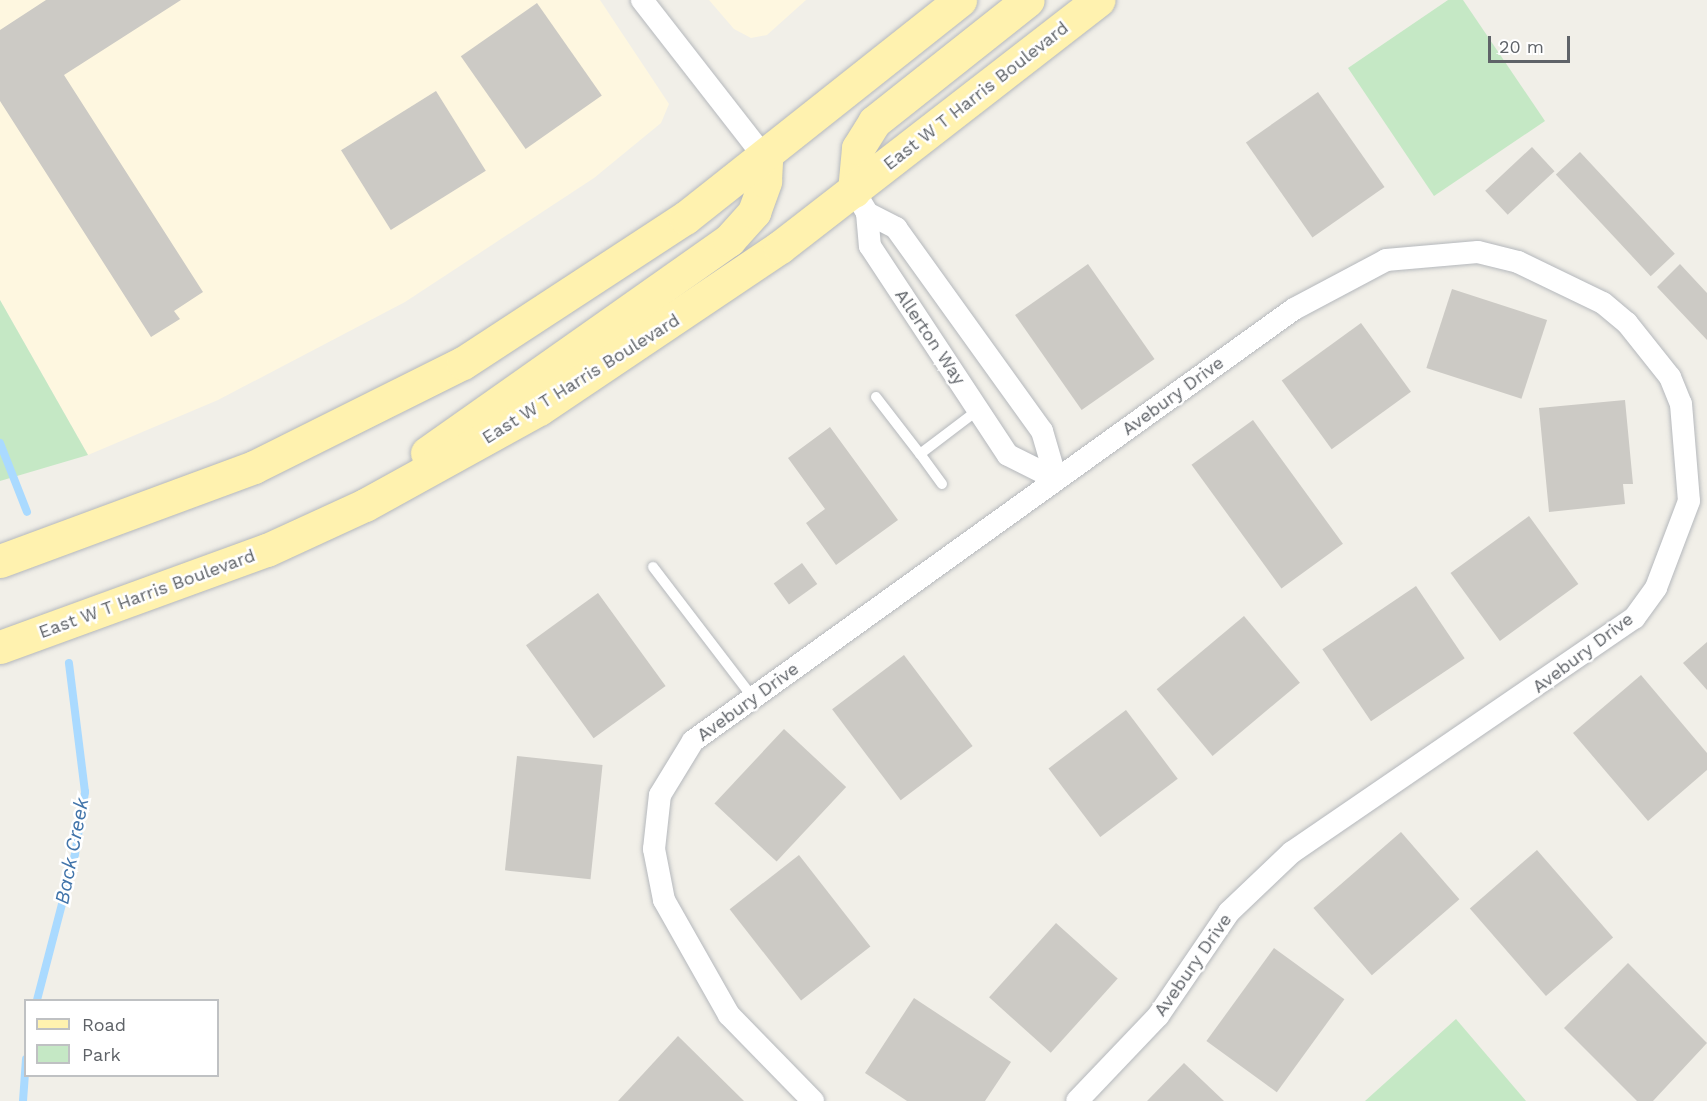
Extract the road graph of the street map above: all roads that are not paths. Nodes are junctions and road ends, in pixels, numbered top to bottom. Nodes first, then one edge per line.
1 (642, 0) edge
2 (960, 0) edge
3 (1028, 0) edge
4 (1099, 0) edge
5 (766, 159) junction
6 (860, 202) junction
7 (876, 397) dead end
8 (978, 410) junction
9 (920, 454) junction
10 (1056, 479) junction
11 (942, 484) dead end
12 (365, 505) junction
13 (0, 561) edge
14 (653, 567) dead end
15 (0, 647) edge
16 (753, 698) junction
17 (813, 1101) edge
18 (1077, 1101) edge

1 - 5 street
2 - 5 main road
3 - 6 main road
4 - 6 main road, East W T Harris Boulevard
5 - 12 main road
5 - 13 main road
6 - 8 street, Allerton Way
6 - 10 street, Allerton Way
6 - 12 main road, East W T Harris Boulevard
7 - 9 lane
8 - 9 lane
8 - 10 street, Allerton Way
9 - 11 lane
10 - 16 street, Avebury Drive
10 - 18 street, Avebury Drive
12 - 15 main road, East W T Harris Boulevard
14 - 16 lane
16 - 17 street, Avebury Drive

